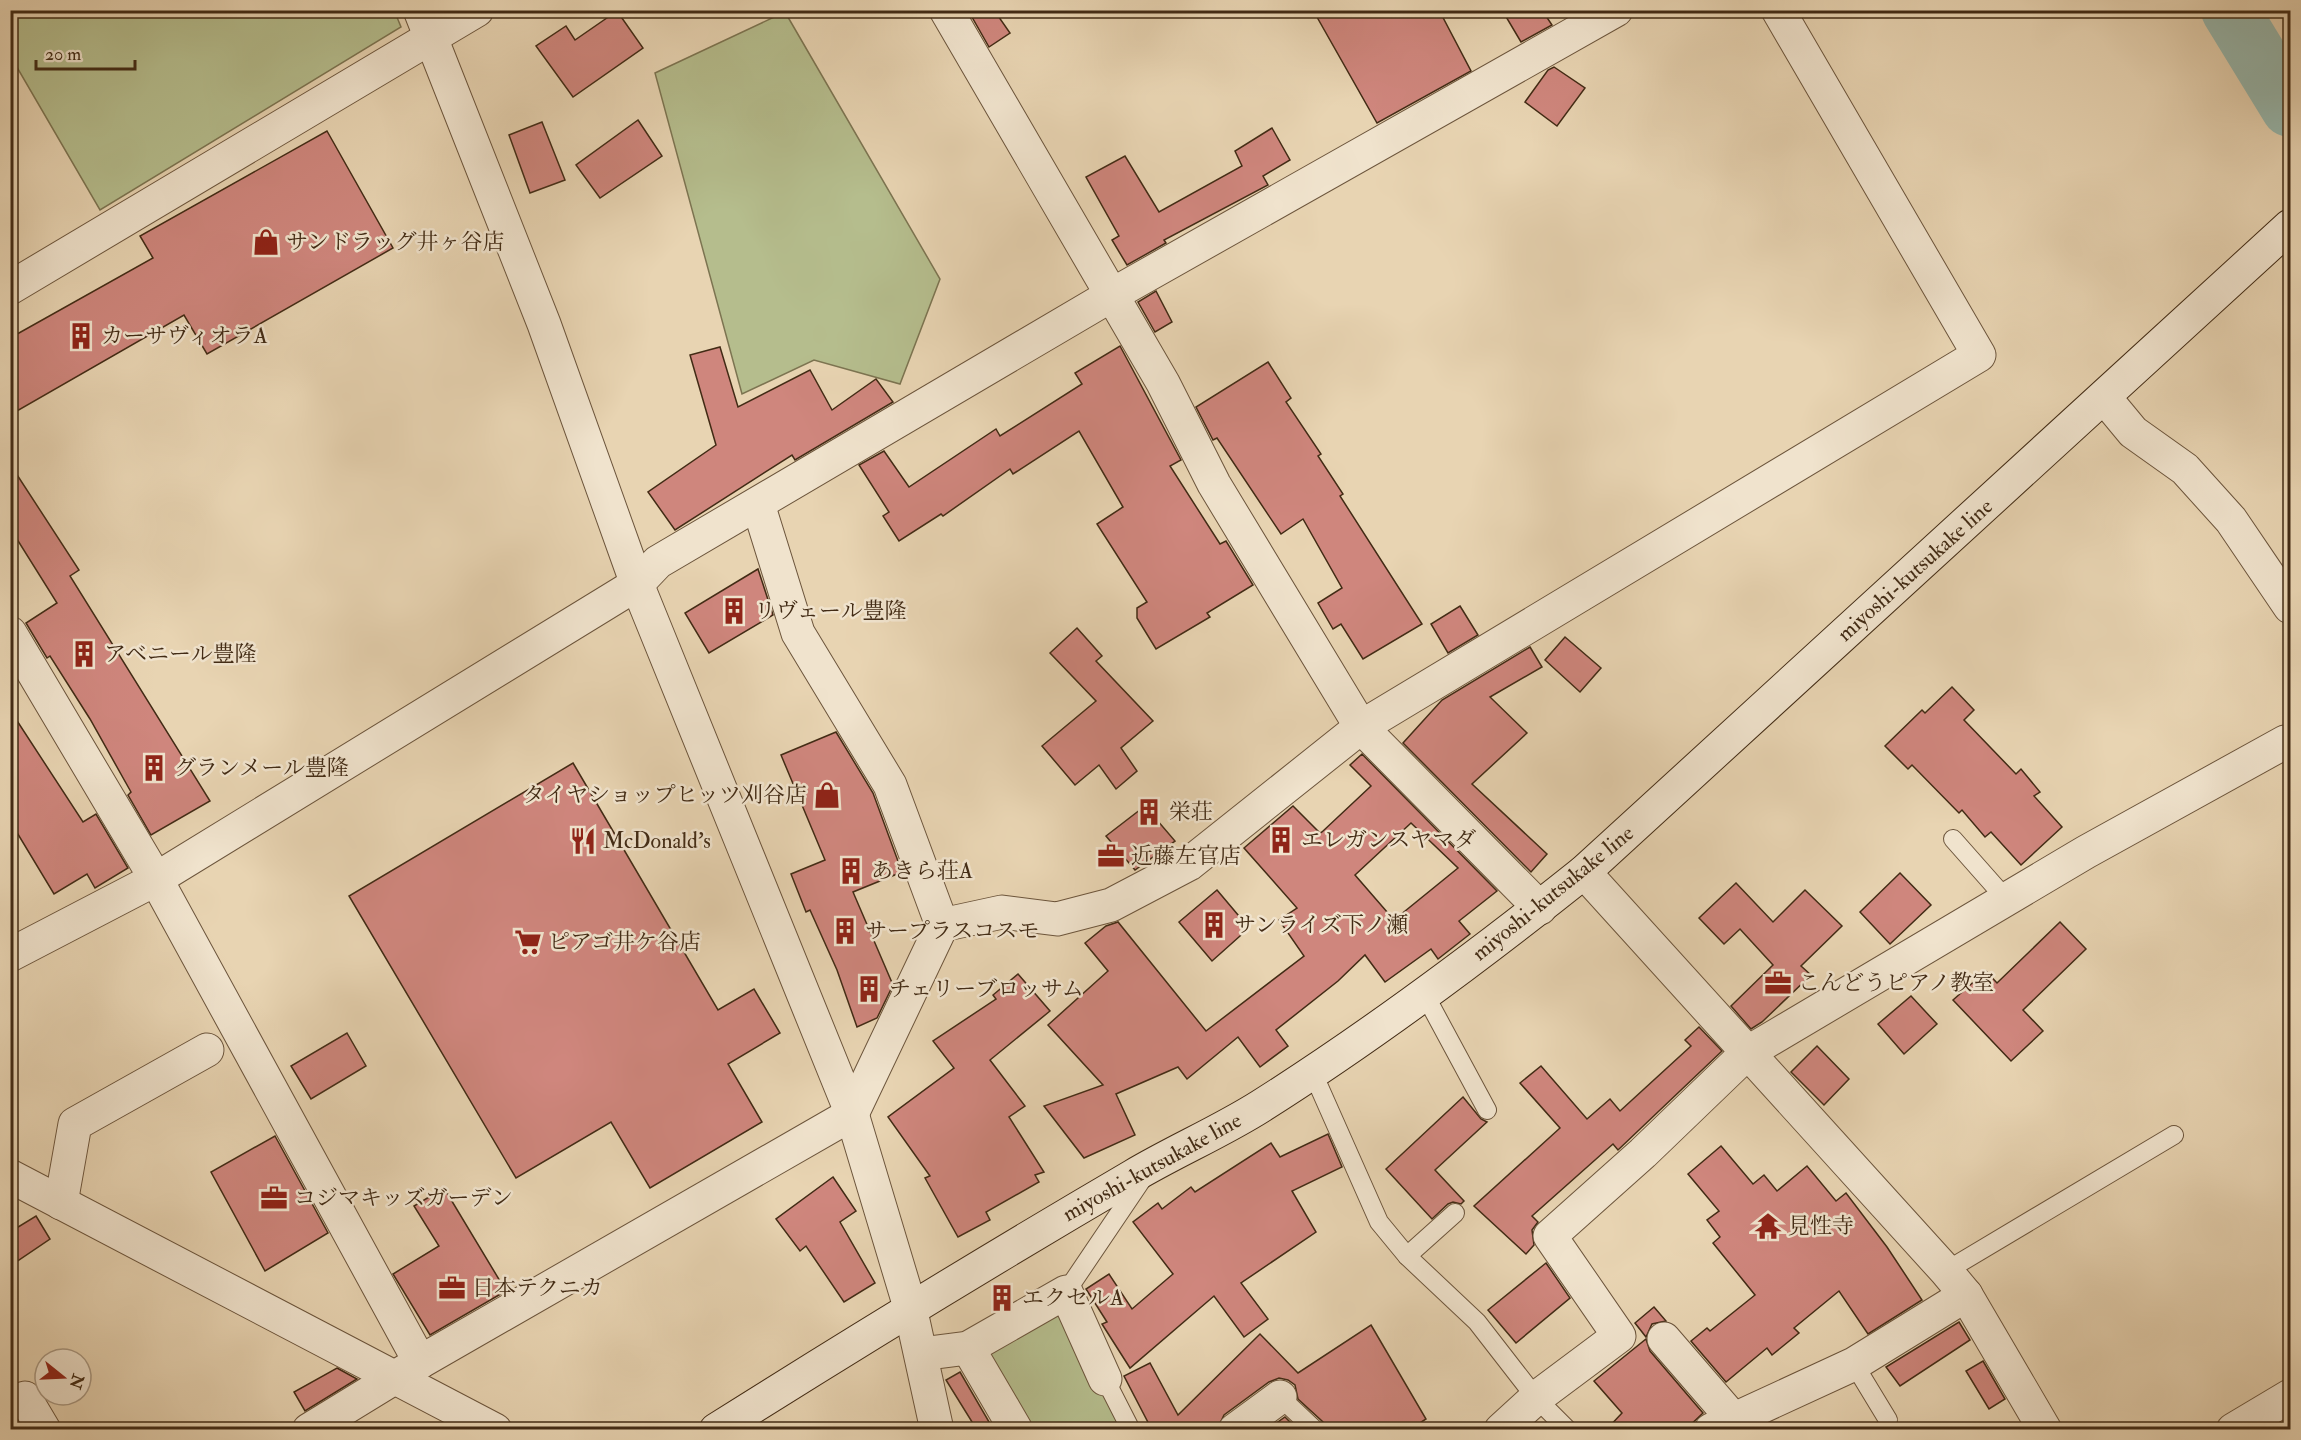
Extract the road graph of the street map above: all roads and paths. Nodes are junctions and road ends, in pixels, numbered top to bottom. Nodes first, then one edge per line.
1 (477, 10) edge
2 (946, 10) edge
3 (1616, 10) edge
4 (1778, 10) edge
5 (425, 24) edge
6 (2290, 226) edge
7 (10, 288) edge
8 (1110, 296) junction
9 (2115, 386) junction
10 (758, 504) junction
11 (637, 584) junction
12 (2290, 607) edge
13 (10, 633) edge
14 (1362, 727) junction
15 (2285, 742) dead end
16 (1953, 839) dead end
17 (1584, 872) junction
18 (156, 879) junction
19 (2006, 899) junction
20 (1540, 908) junction
21 (942, 925) junction
22 (10, 955) edge
23 (1425, 995) junction
24 (207, 1050) dead end
25 (1747, 1053) junction
26 (1312, 1071) junction
27 (1487, 1110) dead end
28 (852, 1114) junction
29 (2174, 1135) dead end
30 (1152, 1164) junction
31 (10, 1176) edge
32 (61, 1203) junction
33 (1455, 1213) dead end
34 (1407, 1256) junction
35 (1956, 1283) junction
36 (1066, 1292) junction
37 (910, 1307) junction
38 (1664, 1339) dead end
39 (968, 1348) junction
40 (921, 1354) junction
41 (1854, 1364) junction
42 (409, 1369) junction
43 (1105, 1379) joint
44 (2290, 1396) edge
45 (1280, 1397) joint
46 (26, 1398) dead end
47 (1536, 1398) junction
48 (1888, 1420) dead end
49 (1728, 1426) edge
50 (2039, 1427) edge
51 (44, 1430) edge
52 (309, 1430) edge
53 (495, 1430) edge
54 (717, 1430) edge
55 (937, 1430) edge
56 (1016, 1430) edge
57 (1131, 1430) edge
58 (1235, 1430) edge
59 (1315, 1430) edge
60 (1501, 1430) edge
61 (1568, 1430) edge
62 (2233, 1430) edge

1 - 5 street
2 - 8 street
3 - 8 street
4 - 14 street
5 - 7 street
5 - 11 street
6 - 9 street, miyoshi-kutsukake line
8 - 10 street
8 - 14 street
9 - 12 street
9 - 17 street, miyoshi-kutsukake line
10 - 11 street
10 - 21 street
11 - 18 street
11 - 28 street
13 - 18 street
14 - 20 street
14 - 21 street
15 - 19 street
16 - 19 lane
17 - 20 street, miyoshi-kutsukake line
17 - 25 street
18 - 22 street
18 - 42 street
19 - 25 street
20 - 23 street, miyoshi-kutsukake line
21 - 28 street
23 - 26 street, miyoshi-kutsukake line
23 - 27 lane
24 - 32 street
25 - 35 street
25 - 47 street
26 - 30 street, miyoshi-kutsukake line
26 - 34 lane
28 - 37 street
28 - 42 street
29 - 35 lane
30 - 36 lane
30 - 37 street, miyoshi-kutsukake line
31 - 32 street
32 - 42 street
33 - 34 lane
34 - 47 lane
35 - 41 street
35 - 50 street
36 - 39 street
36 - 43 street
37 - 40 street
37 - 54 street, miyoshi-kutsukake line
38 - 49 street
39 - 40 street
39 - 56 street
40 - 55 street
41 - 48 lane
41 - 49 street
42 - 52 street
42 - 53 street
43 - 57 lane
44 - 62 street
45 - 58 street
45 - 59 lane
46 - 51 street
47 - 60 street
47 - 61 lane

